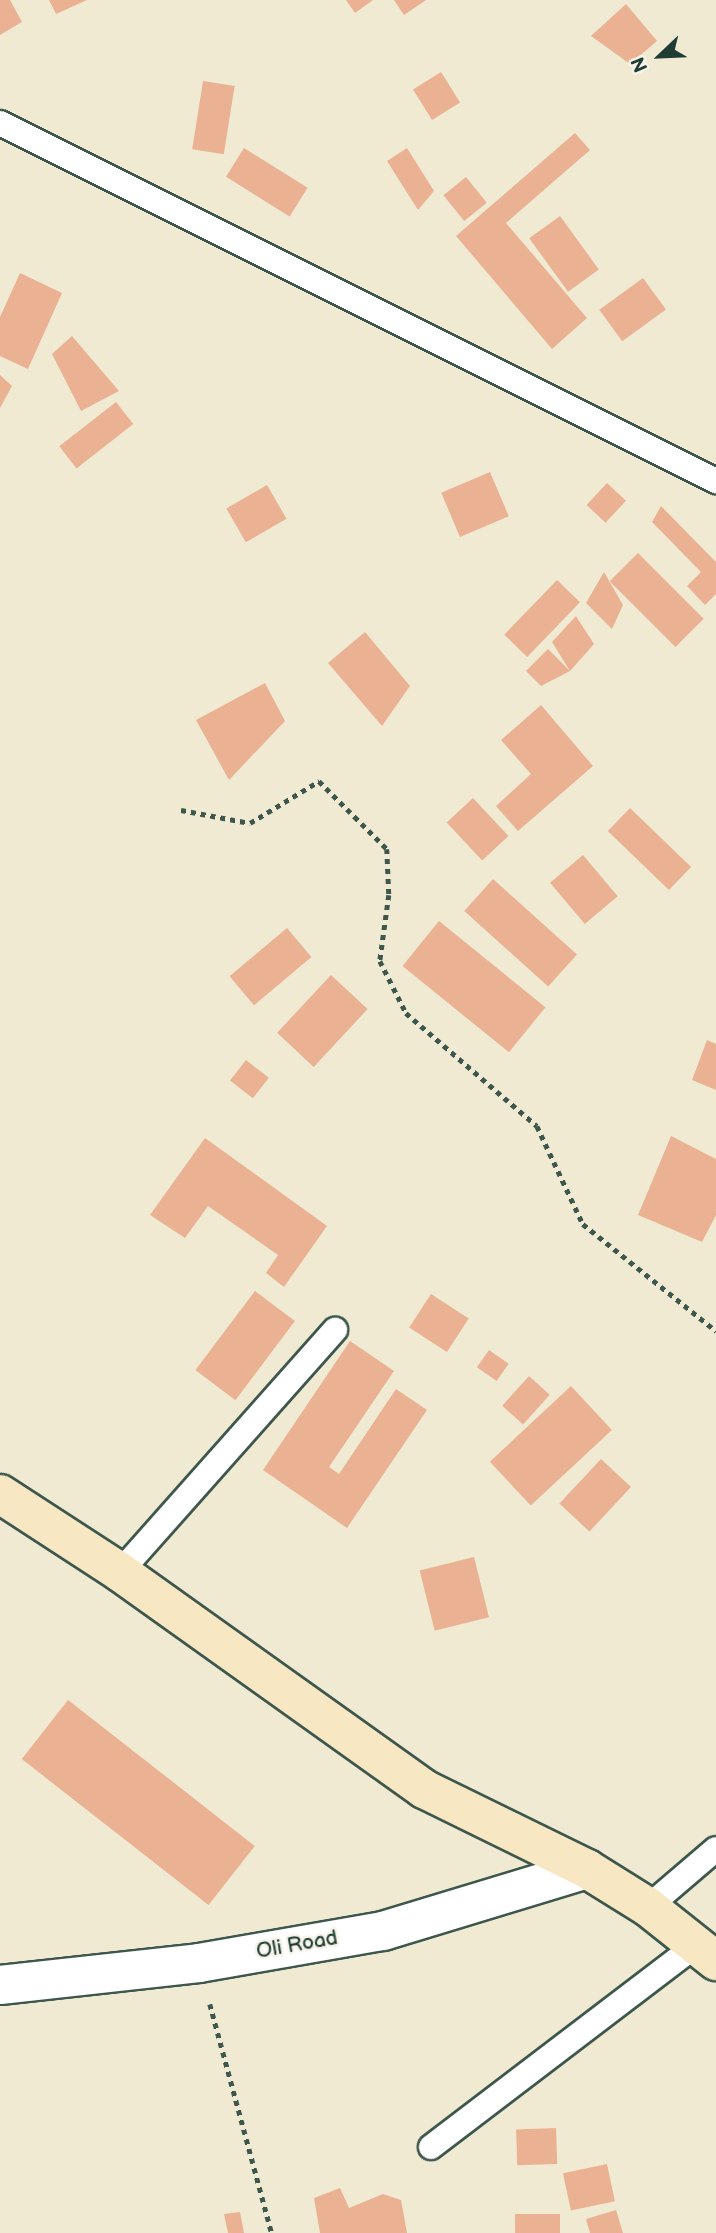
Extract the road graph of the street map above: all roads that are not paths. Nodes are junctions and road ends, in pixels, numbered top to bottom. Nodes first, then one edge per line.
1 (0, 123) edge
2 (716, 481) edge
3 (335, 1330) dead end
4 (0, 1494) edge
5 (120, 1572) junction
6 (716, 1849) edge
7 (587, 1869) junction
8 (648, 1908) junction
9 (705, 1953) edge
10 (0, 1985) edge
11 (431, 2147) dead end

1 - 2 lane
3 - 5 lane
4 - 5 street
5 - 7 street
6 - 8 lane
7 - 8 street
7 - 10 street, Oli Road
8 - 9 street
9 - 11 lane

